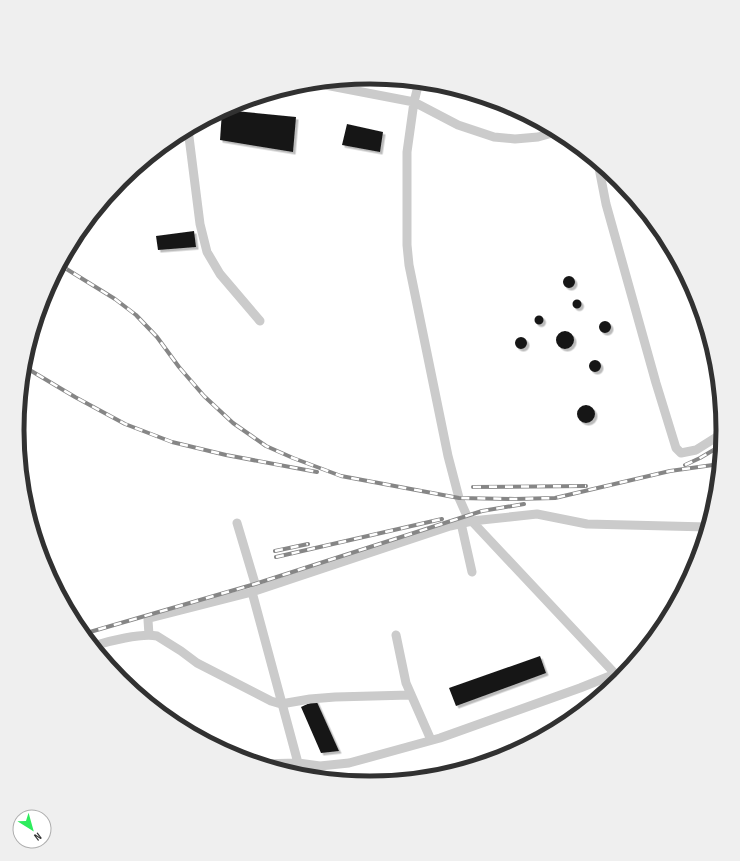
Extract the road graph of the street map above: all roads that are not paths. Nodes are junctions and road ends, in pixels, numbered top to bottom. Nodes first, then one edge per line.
1 (332, 86) edge
2 (417, 87) edge
3 (414, 102) junction
4 (548, 134) edge
5 (189, 136) edge
6 (600, 172) edge
7 (260, 321) dead end
8 (716, 438) edge
9 (472, 521) junction
10 (237, 523) dead end
11 (462, 523) junction
12 (702, 527) edge
13 (472, 572) dead end
14 (254, 591) junction
15 (149, 635) junction
16 (396, 635) dead end
17 (98, 645) edge
18 (616, 674) edge
19 (611, 679) edge
20 (410, 695) junction
21 (281, 704) junction
22 (431, 740) junction
23 (298, 763) junction
24 (276, 764) edge

1 - 3 street
2 - 3 street
3 - 4 street
3 - 9 street
5 - 7 street
6 - 8 street
9 - 11 street
9 - 12 street
9 - 18 street
10 - 14 street
11 - 13 street
11 - 14 street
14 - 15 street
14 - 21 street
15 - 17 street
15 - 21 street
16 - 20 street
19 - 22 street
20 - 21 street
20 - 22 street
21 - 23 street
22 - 23 street
23 - 24 street

